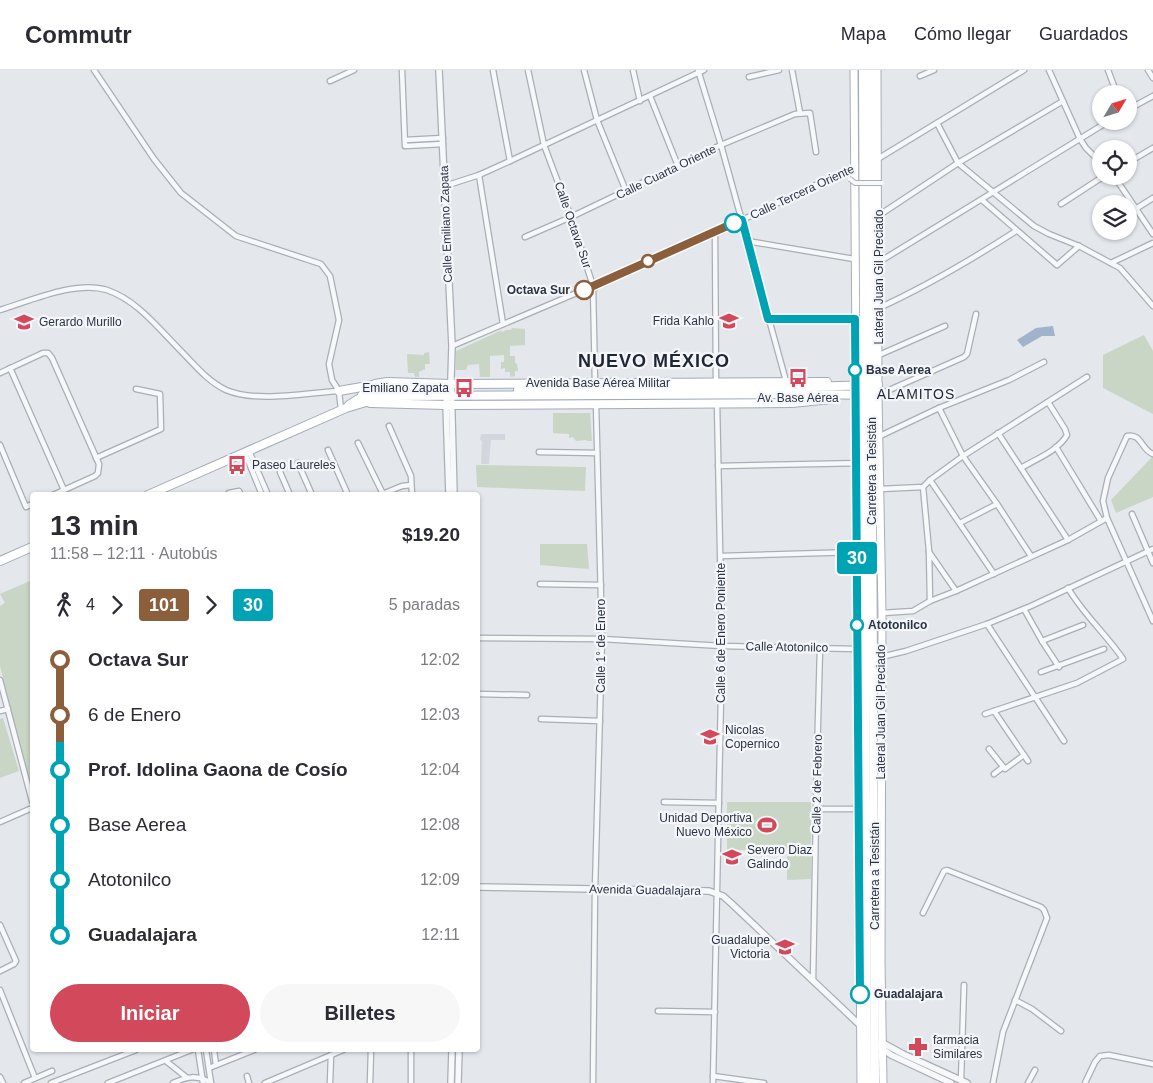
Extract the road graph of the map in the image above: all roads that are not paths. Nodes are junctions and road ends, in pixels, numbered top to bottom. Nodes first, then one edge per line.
1 (94, 70) edge
2 (354, 70) edge
3 (402, 70) edge
4 (439, 70) edge
5 (493, 70) edge
6 (528, 70) edge
7 (584, 70) edge
8 (634, 70) edge
9 (779, 70) edge
10 (792, 70) edge
11 (854, 70) edge
12 (864, 70) edge
13 (870, 70) edge
14 (877, 70) edge
15 (934, 70) edge
16 (1024, 70) edge
17 (1050, 70) edge
18 (1108, 70) edge
19 (1148, 70) edge
20 (347, 71) edge
21 (700, 71) edge
22 (920, 76) dead end
23 (749, 77) dead end
24 (1153, 78) edge
25 (330, 81) dead end
26 (1114, 85) edge
27 (650, 96) junction
28 (1153, 96) edge
29 (640, 101) junction
30 (1063, 101) junction
31 (1138, 104) edge
32 (800, 113) junction
33 (597, 120) junction
34 (937, 123) junction
35 (1094, 130) edge
36 (1080, 139) junction
37 (405, 140) junction
38 (443, 141) junction
39 (544, 145) junction
40 (721, 145) junction
41 (1153, 148) edge
42 (816, 152) dead end
43 (1092, 154) edge
44 (1137, 157) edge
45 (510, 161) junction
46 (870, 162) junction
47 (958, 163) junction
48 (678, 166) junction
49 (854, 167) junction
50 (479, 175) junction
51 (850, 179) dead end
52 (882, 183) dead end
53 (1092, 184) edge
54 (445, 186) junction
55 (626, 191) junction
56 (993, 193) junction
57 (1153, 198) edge
58 (982, 200) junction
59 (1061, 204) dead end
60 (1137, 208) joint
61 (878, 216) junction
62 (571, 217) junction
63 (742, 220) junction
64 (1016, 231) junction
65 (715, 232) junction
66 (1153, 234) edge
67 (525, 237) dead end
68 (747, 241) junction
69 (1153, 243) edge
70 (1078, 246) junction
71 (854, 260) junction
72 (878, 262) junction
73 (1111, 263) junction
74 (593, 286) junction
75 (1153, 306) edge
76 (879, 308) junction
77 (0, 310) edge
78 (976, 314) dead end
79 (768, 319) junction
80 (855, 319) junction
81 (503, 324) junction
82 (945, 326) dead end
83 (452, 346) junction
84 (879, 355) junction
85 (1044, 362) dead end
86 (10, 368) junction
87 (0, 373) edge
88 (1087, 377) dead end
89 (786, 381) junction
90 (595, 383) junction
91 (716, 383) junction
92 (375, 384) junction
93 (846, 385) junction
94 (855, 385) junction
95 (871, 385) junction
96 (450, 388) junction
97 (136, 389) dead end
98 (339, 391) junction
99 (842, 396) junction
100 (855, 396) junction
101 (871, 396) junction
102 (356, 400) junction
103 (1048, 402) junction
104 (366, 403) junction
105 (596, 403) junction
106 (717, 403) junction
107 (449, 404) junction
108 (939, 408) junction
109 (343, 409) junction
110 (388, 426) dead end
111 (998, 433) junction
112 (880, 436) junction
113 (358, 442) dead end
114 (0, 445) edge
115 (1056, 447) junction
116 (328, 450) dead end
117 (247, 452) junction
118 (539, 452) dead end
119 (597, 453) junction
120 (1153, 454) edge
121 (963, 456) junction
122 (96, 458) junction
123 (298, 463) dead end
124 (860, 463) junction
125 (718, 466) junction
126 (1021, 468) junction
127 (280, 472) dead end
128 (930, 480) junction
129 (411, 485) junction
130 (924, 487) junction
131 (880, 489) junction
132 (64, 490) junction
133 (60, 492) edge
134 (155, 492) edge
135 (261, 492) edge
136 (267, 492) edge
137 (289, 492) edge
138 (311, 492) edge
139 (347, 492) edge
140 (381, 492) edge
141 (387, 492) edge
142 (412, 492) edge
143 (449, 492) edge
144 (454, 492) edge
145 (997, 504) junction
146 (30, 505) edge
147 (1132, 514) dead end
148 (1107, 518) junction
149 (1101, 521) junction
150 (960, 523) junction
151 (1068, 540) junction
152 (30, 548) edge
153 (1150, 550) edge
154 (929, 551) junction
155 (857, 552) junction
156 (721, 556) junction
157 (1031, 556) junction
158 (1127, 560) junction
159 (0, 561) edge
160 (1153, 563) edge
161 (994, 574) junction
162 (540, 584) dead end
163 (601, 585) junction
164 (1068, 588) junction
165 (956, 591) junction
166 (930, 601) junction
167 (1024, 609) junction
168 (882, 613) junction
169 (1153, 621) edge
170 (987, 624) junction
171 (1083, 624) dead end
172 (480, 638) edge
173 (602, 639) junction
174 (1042, 641) junction
175 (722, 646) junction
176 (820, 648) junction
177 (857, 649) junction
178 (1104, 650) dead end
179 (882, 657) junction
180 (1059, 667) junction
181 (1042, 672) dead end
182 (0, 680) edge
183 (480, 694) edge
184 (527, 695) dead end
185 (1035, 697) junction
186 (862, 703) junction
187 (8, 709) junction
188 (0, 711) edge
189 (994, 711) junction
190 (985, 714) dead end
191 (541, 719) dead end
192 (600, 721) junction
193 (1064, 741) dead end
194 (989, 749) dead end
195 (1024, 756) junction
196 (1028, 761) dead end
197 (1003, 767) junction
198 (994, 774) dead end
199 (30, 793) edge
200 (664, 802) dead end
201 (719, 803) junction
202 (30, 809) edge
203 (817, 809) junction
204 (859, 809) junction
205 (0, 822) edge
206 (480, 887) edge
207 (596, 889) junction
208 (717, 893) junction
209 (923, 912) dead end
210 (0, 925) edge
211 (1, 932) edge
212 (0, 971) edge
213 (813, 981) junction
214 (964, 985) dead end
215 (0, 990) edge
216 (1015, 1000) junction
217 (658, 1010) dead end
218 (716, 1012) junction
219 (1061, 1031) dead end
220 (871, 1037) junction
221 (131, 1052) edge
222 (186, 1052) edge
223 (198, 1052) edge
224 (206, 1052) edge
225 (214, 1052) edge
226 (249, 1052) edge
227 (338, 1052) edge
228 (372, 1052) edge
229 (411, 1052) edge
230 (452, 1052) edge
231 (459, 1052) edge
232 (331, 1055) junction
233 (166, 1061) junction
234 (1153, 1064) edge
235 (216, 1065) junction
236 (209, 1068) junction
237 (1035, 1070) dead end
238 (52, 1071) dead end
239 (0, 1076) edge
240 (186, 1076) junction
241 (247, 1076) dead end
242 (714, 1076) junction
243 (35, 1078) junction
244 (203, 1081) edge
245 (961, 1081) edge
246 (3, 1083) edge
247 (24, 1083) edge
248 (51, 1083) edge
249 (108, 1083) edge
250 (173, 1083) edge
251 (211, 1083) edge
252 (249, 1083) edge
253 (265, 1083) edge
254 (330, 1083) edge
255 (370, 1083) edge
256 (411, 1083) edge
257 (451, 1083) edge
258 (458, 1083) edge
259 (593, 1083) edge
260 (713, 1083) edge
261 (764, 1083) edge
262 (861, 1083) edge
263 (867, 1083) edge
264 (875, 1083) edge
265 (883, 1083) edge
266 (952, 1083) edge
267 (967, 1083) edge
268 (993, 1083) edge
269 (1028, 1083) edge
270 (1085, 1083) edge

1 - 98 street
2 - 20 street
3 - 37 street
4 - 38 street, Calle Emiliano Zapata
5 - 45 street
6 - 39 street, Calle Octava Sur
7 - 33 street
8 - 29 street
9 - 23 street
10 - 32 street
11 - 49 main road, Lateral Juan Gil Preciado
12 - 46 main road, Carretera a Tesistán
13 - 46 main road, Carretera a Tesistán
14 - 46 main road, Lateral Juan Gil Preciado
15 - 22 street
16 - 34 street, Calle Tercera Oriente
17 - 30 street
18 - 26 street
19 - 24 street
20 - 25 street
21 - 27 street
21 - 40 street
27 - 29 street
27 - 48 street
28 - 31 street
29 - 33 street
30 - 36 street
30 - 47 street
32 - 40 street, Calle Cuarta Oriente
32 - 42 street, Calle Cuarta Oriente
33 - 39 street
33 - 55 street
34 - 46 street, Calle Tercera Oriente
34 - 47 street
35 - 36 street
36 - 43 street
36 - 56 street
37 - 38 street
37 - 38 street
38 - 54 street, Calle Emiliano Zapata
39 - 45 street
39 - 62 street, Calle Octava Sur
40 - 48 street, Calle Cuarta Oriente
40 - 63 street
41 - 44 street
45 - 50 street
46 - 49 street, Calle Tercera Oriente
46 - 61 main road, Lateral Juan Gil Preciado
46 - 95 main road, Carretera a Tesistán
47 - 56 street
47 - 61 street
48 - 55 street, Calle Cuarta Oriente
49 - 63 street, Calle Tercera Oriente
49 - 71 main road, Lateral Juan Gil Preciado
50 - 54 street
50 - 81 street
51 - 52 street, bridge
53 - 59 street
54 - 83 street, Calle Emiliano Zapata
55 - 62 street, Calle Cuarta Oriente
56 - 58 street
56 - 70 street
57 - 60 street
58 - 64 street
58 - 72 street
60 - 66 street
61 - 72 main road, Lateral Juan Gil Preciado
62 - 67 street, Calle Cuarta Oriente
62 - 74 street, Calle Octava Sur
63 - 65 street, Calle Tercera Oriente
63 - 68 street
64 - 70 street
64 - 76 street
65 - 74 street, Calle Tercera Oriente
65 - 91 street
68 - 71 street
68 - 79 street
69 - 73 street
70 - 73 street
71 - 80 main road, Lateral Juan Gil Preciado
72 - 76 main road, Lateral Juan Gil Preciado
73 - 75 street
74 - 81 street, Calle Tercera Oriente
74 - 90 street, Calle Octava Sur
76 - 84 main road, Lateral Juan Gil Preciado
77 - 98 street
78 - 101 street
79 - 80 street
79 - 89 street
80 - 94 main road, Lateral Juan Gil Preciado
81 - 83 street, Calle Tercera Oriente
82 - 84 street
83 - 96 street, Calle Emiliano Zapata
84 - 95 main road, Lateral Juan Gil Preciado
85 - 108 street
86 - 87 street
86 - 122 street
86 - 132 street
88 - 103 street
89 - 91 main road, Avenida Base Aérea Militar
89 - 93 main road, Avenida Base Aérea Militar
90 - 91 main road, Avenida Base Aérea Militar
90 - 96 main road, Avenida Base Aérea Militar
92 - 96 main road, Avenida Base Aérea Militar
92 - 98 main road
92 - 102 main road, Avenida Base Aérea Militar
93 - 94 main road, Avenida Base Aérea Militar
93 - 96 main road, Avenida Base Aérea Militar
94 - 95 main road, Avenida Base Aérea Militar
94 - 100 main road, Lateral Juan Gil Preciado
95 - 101 main road, Carretera a Tesistán
96 - 99 main road, Avenida Base Aérea Militar
96 - 102 main road, Avenida Base Aérea Militar
96 - 104 main road, Avenida Base Aérea Militar
96 - 107 street, Calle Emiliano Zapata
97 - 122 street
98 - 109 street
99 - 100 main road, Avenida Base Aérea Militar
99 - 106 main road, Avenida Base Aérea Militar
100 - 101 main road, Avenida Base Aérea Militar
100 - 124 main road, Lateral Juan Gil Preciado
101 - 112 main road, Lateral Juan Gil Preciado
101 - 124 main road, Carretera a Tesistán
101 - 220 main road, Carretera a Tesistán
102 - 109 main road, Avenida Base Aérea Militar
103 - 111 street
103 - 115 street
104 - 107 main road, Avenida Base Aérea Militar
104 - 109 main road, Avenida Base Aérea Militar
105 - 106 main road, Avenida Base Aérea Militar
105 - 107 main road, Avenida Base Aérea Militar
105 - 119 street, Calle 1° de Enero
106 - 125 street, Calle 6 de Enero Poniente
107 - 143 street
107 - 144 street
108 - 112 street
108 - 121 street
109 - 117 main road, Avenida Base Aérea Militar
110 - 129 street
111 - 121 street
111 - 126 street
112 - 131 main road, Lateral Juan Gil Preciado
113 - 140 street
114 - 146 street
115 - 126 street
115 - 149 street
116 - 139 street
117 - 134 main road, Avenida Base Aérea Militar
117 - 135 street
117 - 136 street
118 - 119 street
119 - 163 street, Calle 1° de Enero
120 - 148 street
121 - 128 street
121 - 145 street
122 - 132 street
123 - 138 street
124 - 125 street
124 - 155 main road, Lateral Juan Gil Preciado
124 - 186 main road, Carretera a Tesistán
125 - 156 street, Calle 6 de Enero Poniente
126 - 151 street
127 - 137 street
128 - 130 street
128 - 150 street
129 - 141 street
129 - 142 street
130 - 131 street
130 - 154 street
131 - 168 main road, Lateral Juan Gil Preciado
132 - 133 street
145 - 150 street
145 - 157 street
147 - 153 street
148 - 149 street
148 - 158 street
149 - 151 street
150 - 161 street
151 - 157 street
152 - 159 main road
153 - 158 street
153 - 160 street
154 - 165 street
154 - 166 street
155 - 156 street
155 - 177 main road, Lateral Juan Gil Preciado
156 - 175 street, Calle 6 de Enero Poniente
157 - 161 street
158 - 164 street
158 - 169 street
161 - 165 street
162 - 163 street
163 - 173 street, Calle 1° de Enero
164 - 167 street
164 - 185 street
165 - 166 street
166 - 168 street
167 - 170 street
167 - 174 street
168 - 179 main road, Lateral Juan Gil Preciado
170 - 179 street
170 - 185 street
171 - 174 street
172 - 173 street, Calle Atotonilco
173 - 175 street, Calle Atotonilco
173 - 192 street, Calle 1° de Enero
174 - 180 street
175 - 176 street, Calle Atotonilco
175 - 201 street, Calle 6 de Enero Poniente
176 - 177 street, Calle Atotonilco
176 - 203 street, Calle 2 de Febrero
177 - 186 main road, Lateral Juan Gil Preciado
178 - 180 street
179 - 220 main road, Lateral Juan Gil Preciado
180 - 181 street
182 - 187 street
183 - 184 street
185 - 189 street
185 - 193 street
186 - 204 main road, Lateral Juan Gil Preciado
186 - 220 main road, Carretera a Tesistán
187 - 188 street
187 - 199 street
189 - 190 street
189 - 195 street
191 - 192 street
192 - 207 street, Calle 1° de Enero
194 - 197 street
195 - 196 street
195 - 197 street
197 - 198 street
200 - 201 street
201 - 208 street, Calle 6 de Enero Poniente
202 - 205 street
203 - 204 street
203 - 213 street, Calle 2 de Febrero
204 - 220 main road, Lateral Juan Gil Preciado
206 - 207 street, Avenida Guadalajara
207 - 208 street, Avenida Guadalajara
207 - 259 street, Calle 1° de Enero
208 - 213 street, Avenida Guadalajara
208 - 218 street, Calle 6 de Enero Poniente
209 - 216 street
210 - 211 street
211 - 212 street
213 - 220 street, Avenida Guadalajara
214 - 245 street
215 - 243 street
216 - 219 street
216 - 268 street
217 - 218 street
218 - 242 street, Calle 6 de Enero Poniente
220 - 245 street, Avenida Guadalajara
220 - 262 main road, Lateral Juan Gil Preciado
220 - 263 main road, Carretera a Tesistán
220 - 264 main road, Carretera a Tesistán
220 - 265 main road, Lateral Juan Gil Preciado
220 - 266 street, Avenida Guadalajara
221 - 248 street
222 - 233 street
223 - 244 street
224 - 236 street
225 - 235 street
226 - 235 street
227 - 232 street
228 - 255 street
229 - 256 street
230 - 257 street
231 - 258 street
232 - 253 street
232 - 254 street
233 - 240 street
233 - 249 street
234 - 270 street
235 - 236 street
236 - 251 street
237 - 269 street
238 - 243 street
239 - 246 street
240 - 244 street
240 - 250 street
241 - 252 street
242 - 260 street, Calle 6 de Enero Poniente
242 - 261 street
243 - 247 street
244 - 251 street
245 - 267 street, Avenida Guadalajara

